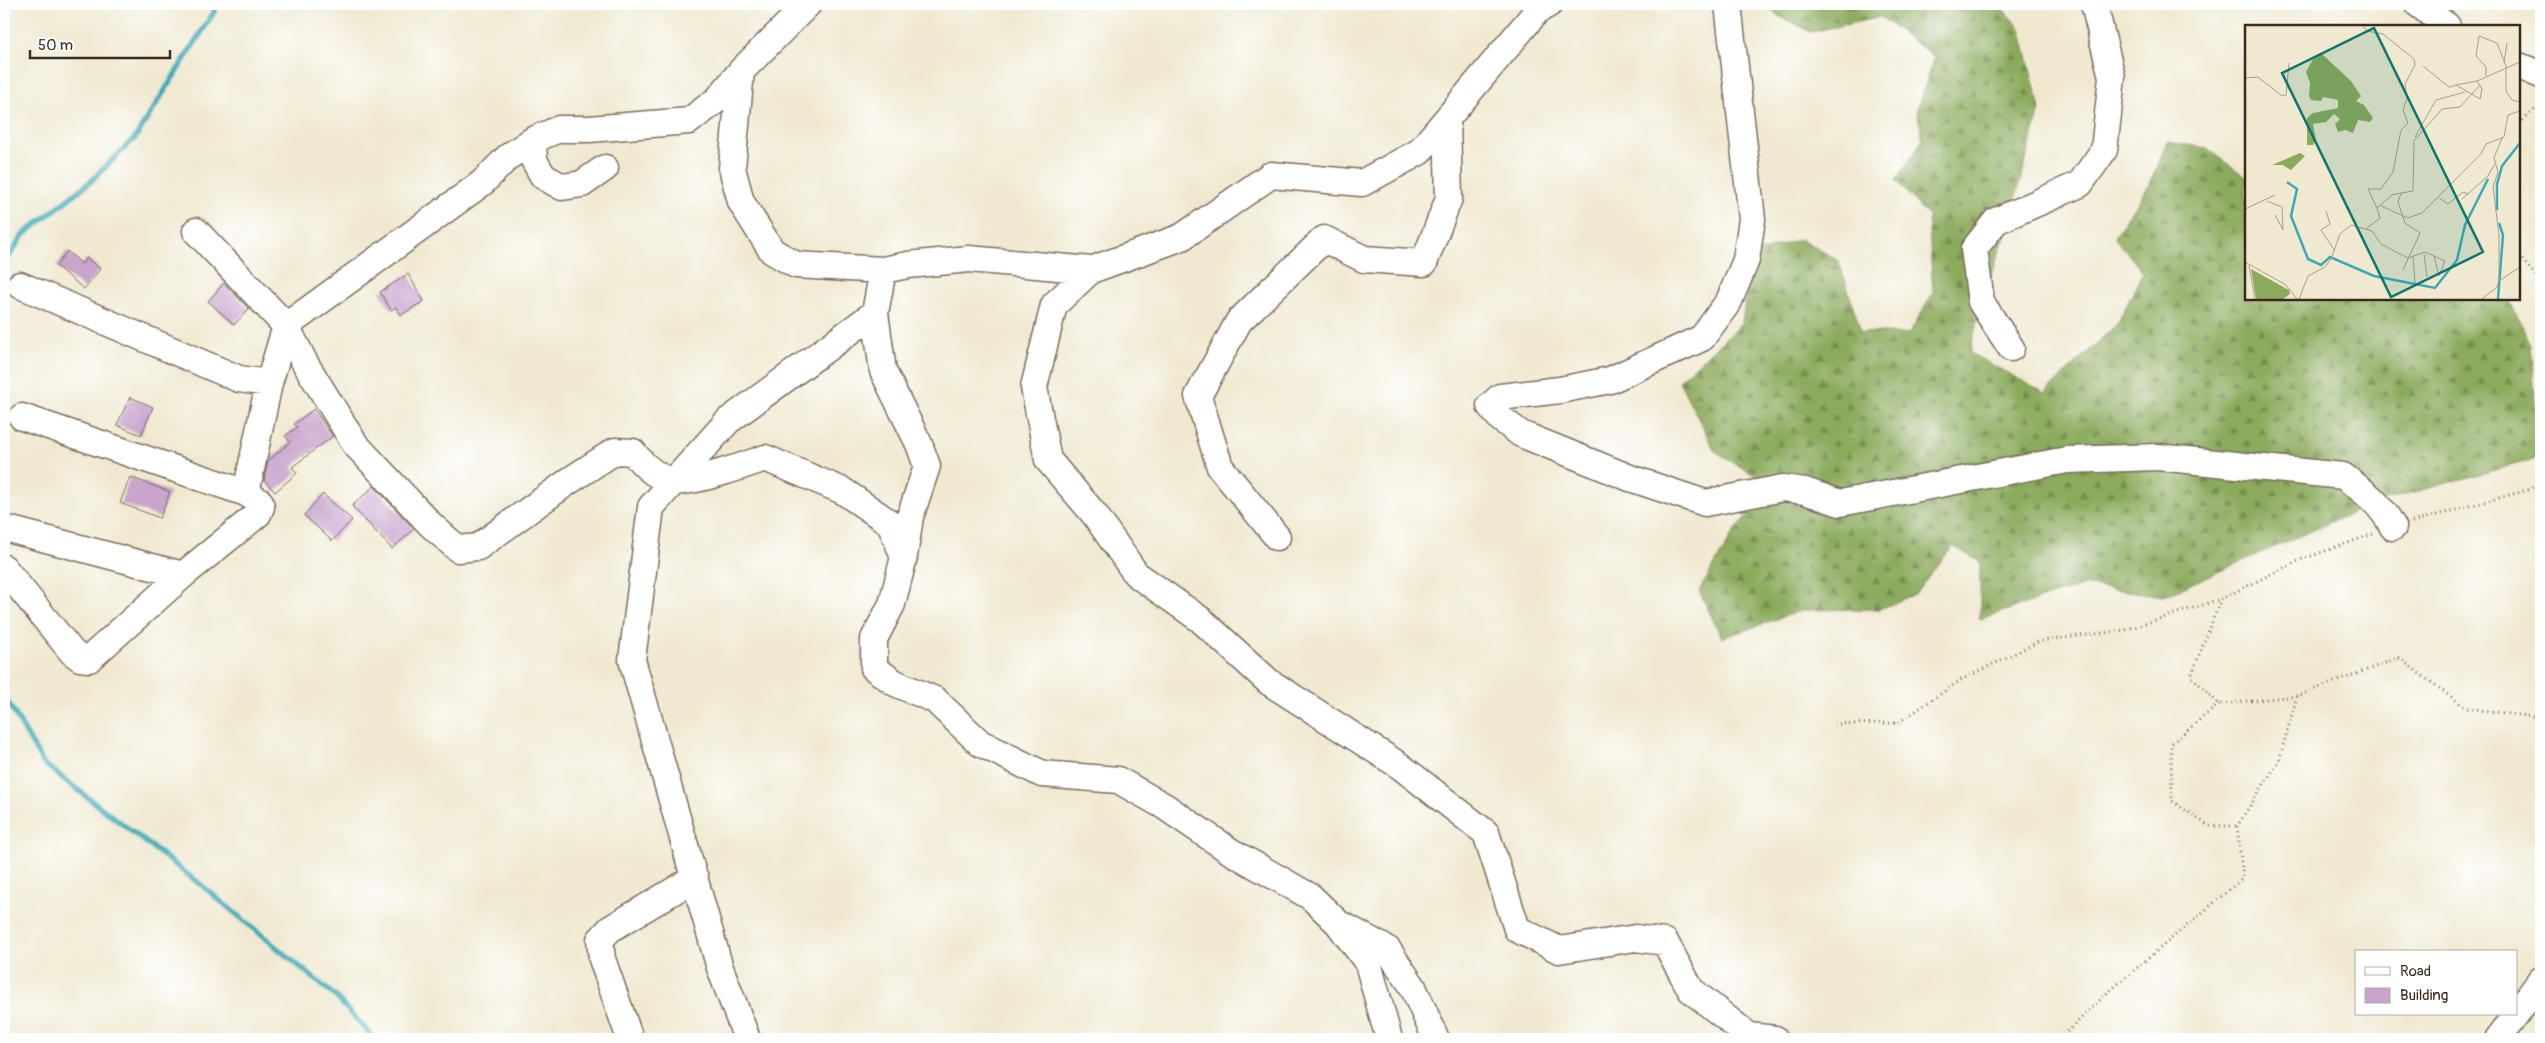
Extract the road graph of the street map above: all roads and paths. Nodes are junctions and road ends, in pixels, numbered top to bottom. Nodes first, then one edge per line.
1 (808, 4) edge
2 (1549, 4) edge
3 (1728, 4) edge
4 (2094, 4) edge
5 (2418, 4) edge
6 (2446, 25) edge
7 (2520, 66) edge
8 (741, 72) junction
9 (2541, 75) edge
10 (2541, 104) edge
11 (1447, 119) junction
12 (2520, 123) edge
13 (533, 140) junction
14 (605, 168) dead end
15 (196, 231) dead end
16 (2520, 257) edge
17 (884, 270) junction
18 (1091, 270) junction
19 (2541, 282) edge
20 (20, 285) dead end
21 (875, 313) junction
22 (286, 326) junction
23 (2011, 348) dead end
24 (269, 383) junction
25 (22, 417) dead end
26 (2541, 480) edge
27 (674, 482) junction
28 (246, 493) junction
29 (2393, 527) junction
30 (4, 528) edge
31 (1277, 537) dead end
32 (904, 557) junction
33 (4, 568) edge
34 (183, 575) junction
35 (2221, 599) junction
36 (2297, 696) junction
37 (2219, 704) junction
38 (2541, 718) edge
39 (1834, 724) dead end
40 (2237, 826) junction
41 (695, 878) junction
42 (1338, 923) junction
43 (2541, 980) edge
44 (2518, 1011) edge
45 (2515, 1016) edge
46 (630, 1039) edge
47 (747, 1039) edge
48 (1389, 1039) edge
49 (1436, 1039) edge
50 (1775, 1039) edge
51 (2060, 1039) edge
52 (2498, 1039) edge

1 - 8 street
2 - 11 street
3 - 29 street
4 - 23 street
5 - 6 street
7 - 9 street
8 - 13 street
8 - 17 street
10 - 12 path
11 - 18 street
11 - 31 street
13 - 14 street
13 - 22 street
15 - 22 street
16 - 19 path
17 - 18 street
17 - 21 street
18 - 50 street
20 - 24 street
21 - 27 street
21 - 32 street
22 - 24 street
22 - 27 street
24 - 28 street
25 - 28 street
26 - 29 path
27 - 32 street
27 - 41 street
28 - 34 street
29 - 35 path
30 - 34 street
32 - 42 street
33 - 34 street
35 - 37 path
35 - 39 path
36 - 37 path
36 - 38 path
36 - 40 path
37 - 40 path
40 - 51 path
41 - 46 street
41 - 47 street
42 - 48 street
42 - 49 street
43 - 44 street
45 - 52 street

